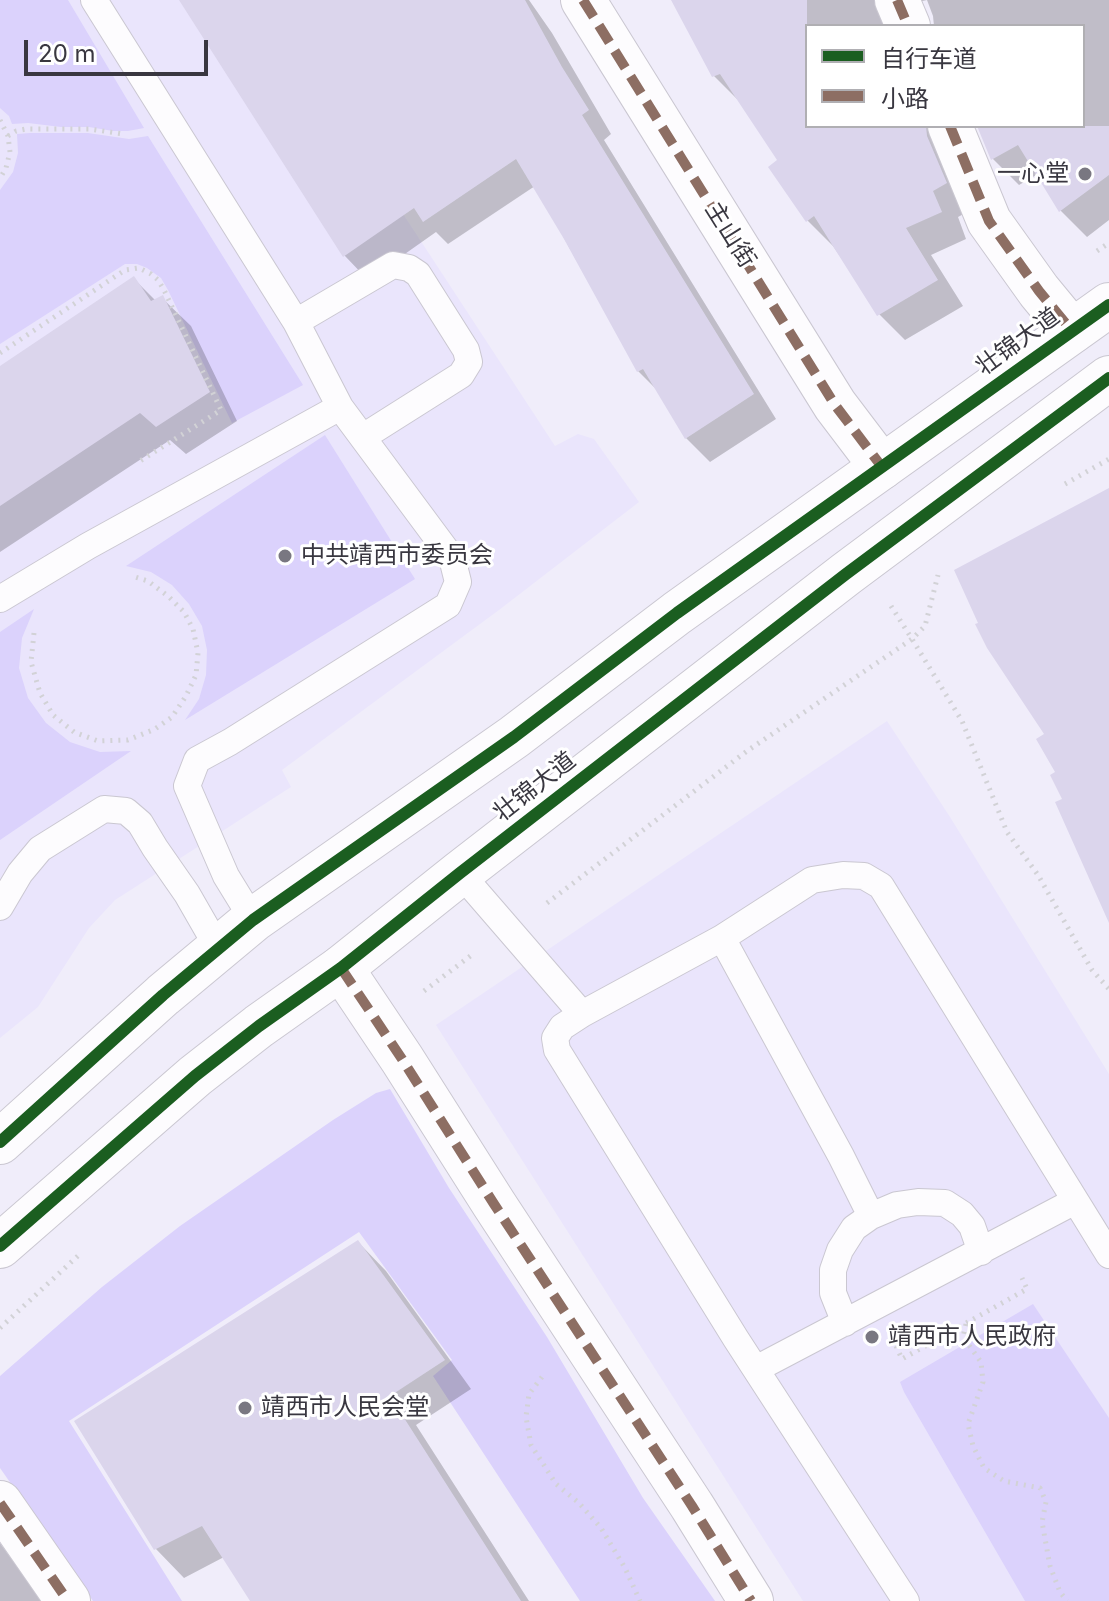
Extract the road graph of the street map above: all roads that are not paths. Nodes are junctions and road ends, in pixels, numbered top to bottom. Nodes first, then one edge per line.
1 (94, 0) edge
2 (583, 0) edge
3 (897, 0) edge
4 (907, 24) edge
5 (951, 128) edge
6 (1109, 305) edge
7 (296, 322) junction
8 (1072, 331) junction
9 (1109, 378) edge
10 (340, 407) junction
11 (363, 437) junction
12 (882, 467) junction
13 (0, 599) edge
14 (460, 873) junction
15 (0, 907) edge
16 (253, 920) junction
17 (722, 938) junction
18 (218, 948) junction
19 (341, 968) junction
20 (582, 1014) junction
21 (0, 1142) edge
22 (1075, 1201) junction
23 (871, 1216) junction
24 (0, 1246) edge
25 (981, 1252) junction
26 (1109, 1255) edge
27 (845, 1323) junction
28 (756, 1369) junction
29 (0, 1503) edge
30 (68, 1601) edge
31 (751, 1601) edge
32 (906, 1601) edge

1 - 7 lane
2 - 12 main road, 主山街
3 - 4 main road
5 - 8 main road
6 - 8 main road, 壮锦大道
7 - 10 lane
7 - 11 lane
8 - 12 main road, 壮锦大道
9 - 14 main road, 壮锦大道
10 - 11 lane
10 - 13 lane
11 - 16 lane
12 - 16 main road, 壮锦大道
14 - 19 main road, 壮锦大道
14 - 20 lane
15 - 18 lane
16 - 18 main road, 壮锦大道
17 - 20 lane
17 - 22 lane
17 - 23 lane
18 - 21 main road, 壮锦大道
19 - 24 main road, 壮锦大道
19 - 31 main road
20 - 28 lane
22 - 25 lane
22 - 26 lane
23 - 25 lane
23 - 27 lane
25 - 27 lane
27 - 28 lane
28 - 32 lane
29 - 30 main road

